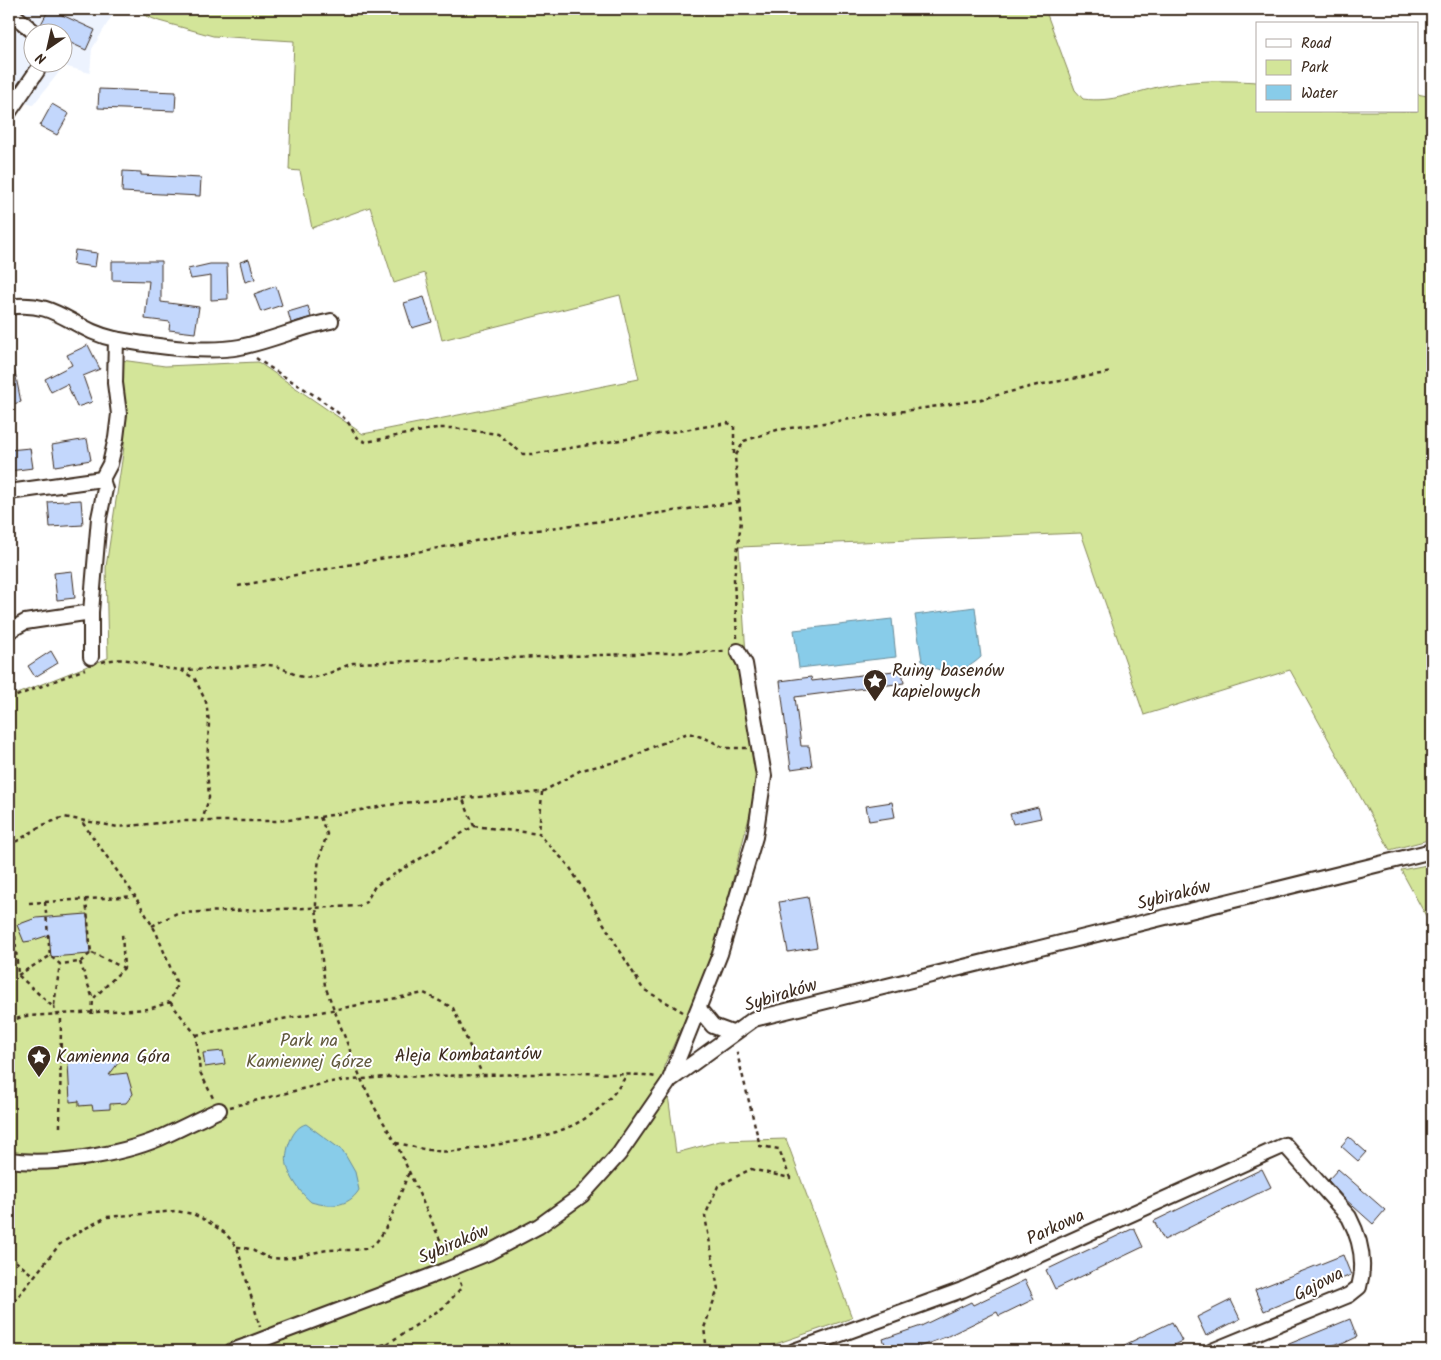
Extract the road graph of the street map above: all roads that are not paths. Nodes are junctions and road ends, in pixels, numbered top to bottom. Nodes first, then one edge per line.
1 (9, 10) edge
2 (23, 22) edge
3 (36, 72) edge
4 (9, 112) edge
5 (9, 306) edge
6 (331, 321) dead end
7 (116, 339) junction
8 (102, 479) junction
9 (9, 492) edge
10 (91, 612) junction
11 (9, 631) edge
12 (738, 652) road end
13 (90, 662) road end
14 (1432, 851) edge
15 (697, 1014) junction
16 (732, 1033) junction
17 (670, 1080) junction
18 (219, 1110) road end
19 (9, 1160) edge
20 (1314, 1181) joint
21 (232, 1351) edge
22 (794, 1351) edge
23 (1212, 1351) edge

1 - 2 street
3 - 4 street
5 - 7 street
6 - 7 street
7 - 8 street
8 - 9 street
8 - 10 street
10 - 11 street
10 - 13 street
12 - 15 street
14 - 16 street, Sybiraków
15 - 16 street
15 - 17 street
16 - 17 street, Sybiraków
17 - 21 street, Sybiraków, bridge
18 - 19 street
20 - 22 street, Parkowa
20 - 23 street, Gajowa

